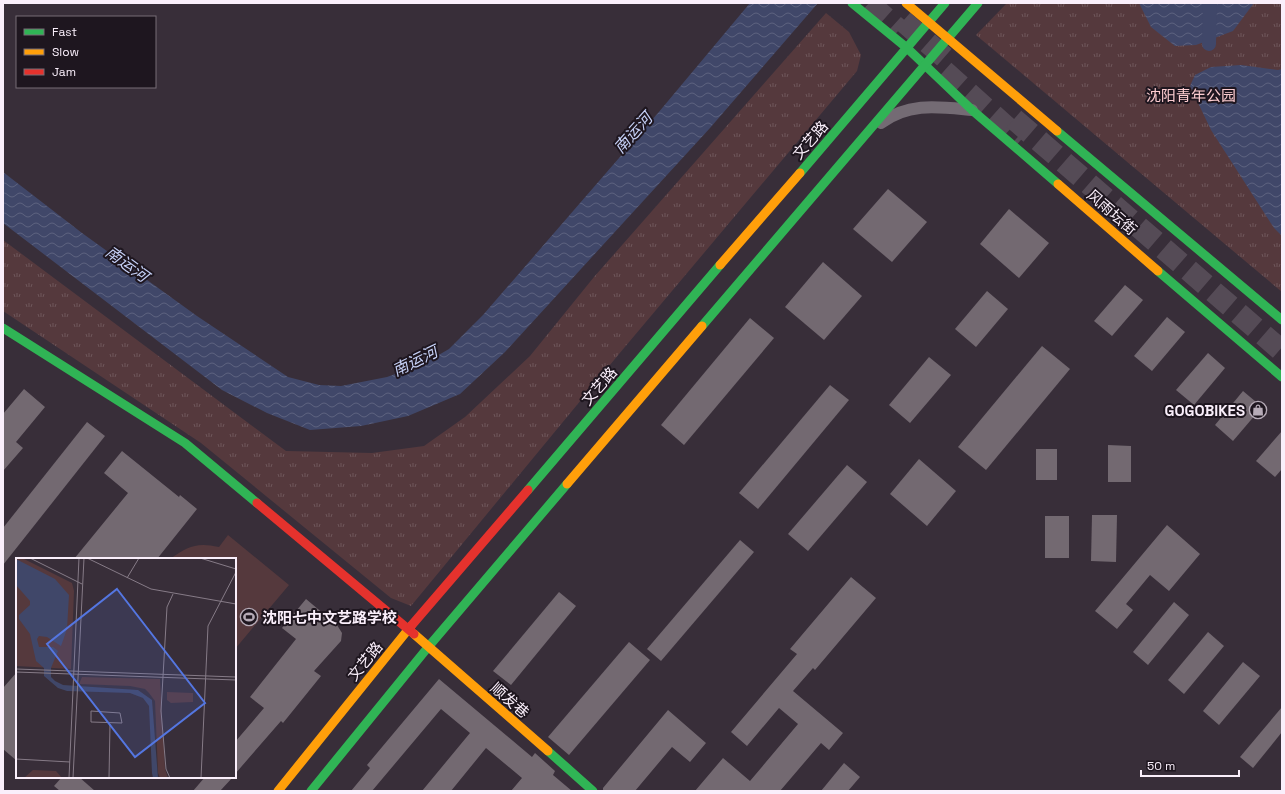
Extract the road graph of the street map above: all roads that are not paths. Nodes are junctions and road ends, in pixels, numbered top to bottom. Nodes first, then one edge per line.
1 (852, 3) edge
2 (906, 3) edge
3 (945, 3) edge
4 (978, 3) edge
5 (928, 23) junction
6 (948, 39) junction
7 (907, 48) junction
8 (925, 65) junction
9 (972, 110) junction
10 (872, 129) junction
11 (1282, 320) edge
12 (3, 328) edge
13 (1282, 377) edge
14 (408, 630) junction
15 (428, 646) junction
16 (278, 791) edge
17 (311, 791) edge
18 (593, 791) edge

1 - 7 main road, 风雨坛街
2 - 5 main road, 风雨坛街
3 - 5 main road, 文艺路
4 - 6 main road
5 - 6 main road, 风雨坛街
5 - 7 main road, 文艺路
6 - 8 main road
6 - 11 main road, 风雨坛街
7 - 8 main road, 风雨坛街
7 - 14 main road, 文艺路
8 - 9 main road, 风雨坛街
8 - 10 main road
9 - 10 street
9 - 13 main road, 风雨坛街
10 - 15 main road
12 - 14 main road, 顺发巷
14 - 15 main road, 顺发巷
14 - 16 main road, 文艺路
15 - 17 main road
15 - 18 main road, 顺发巷

